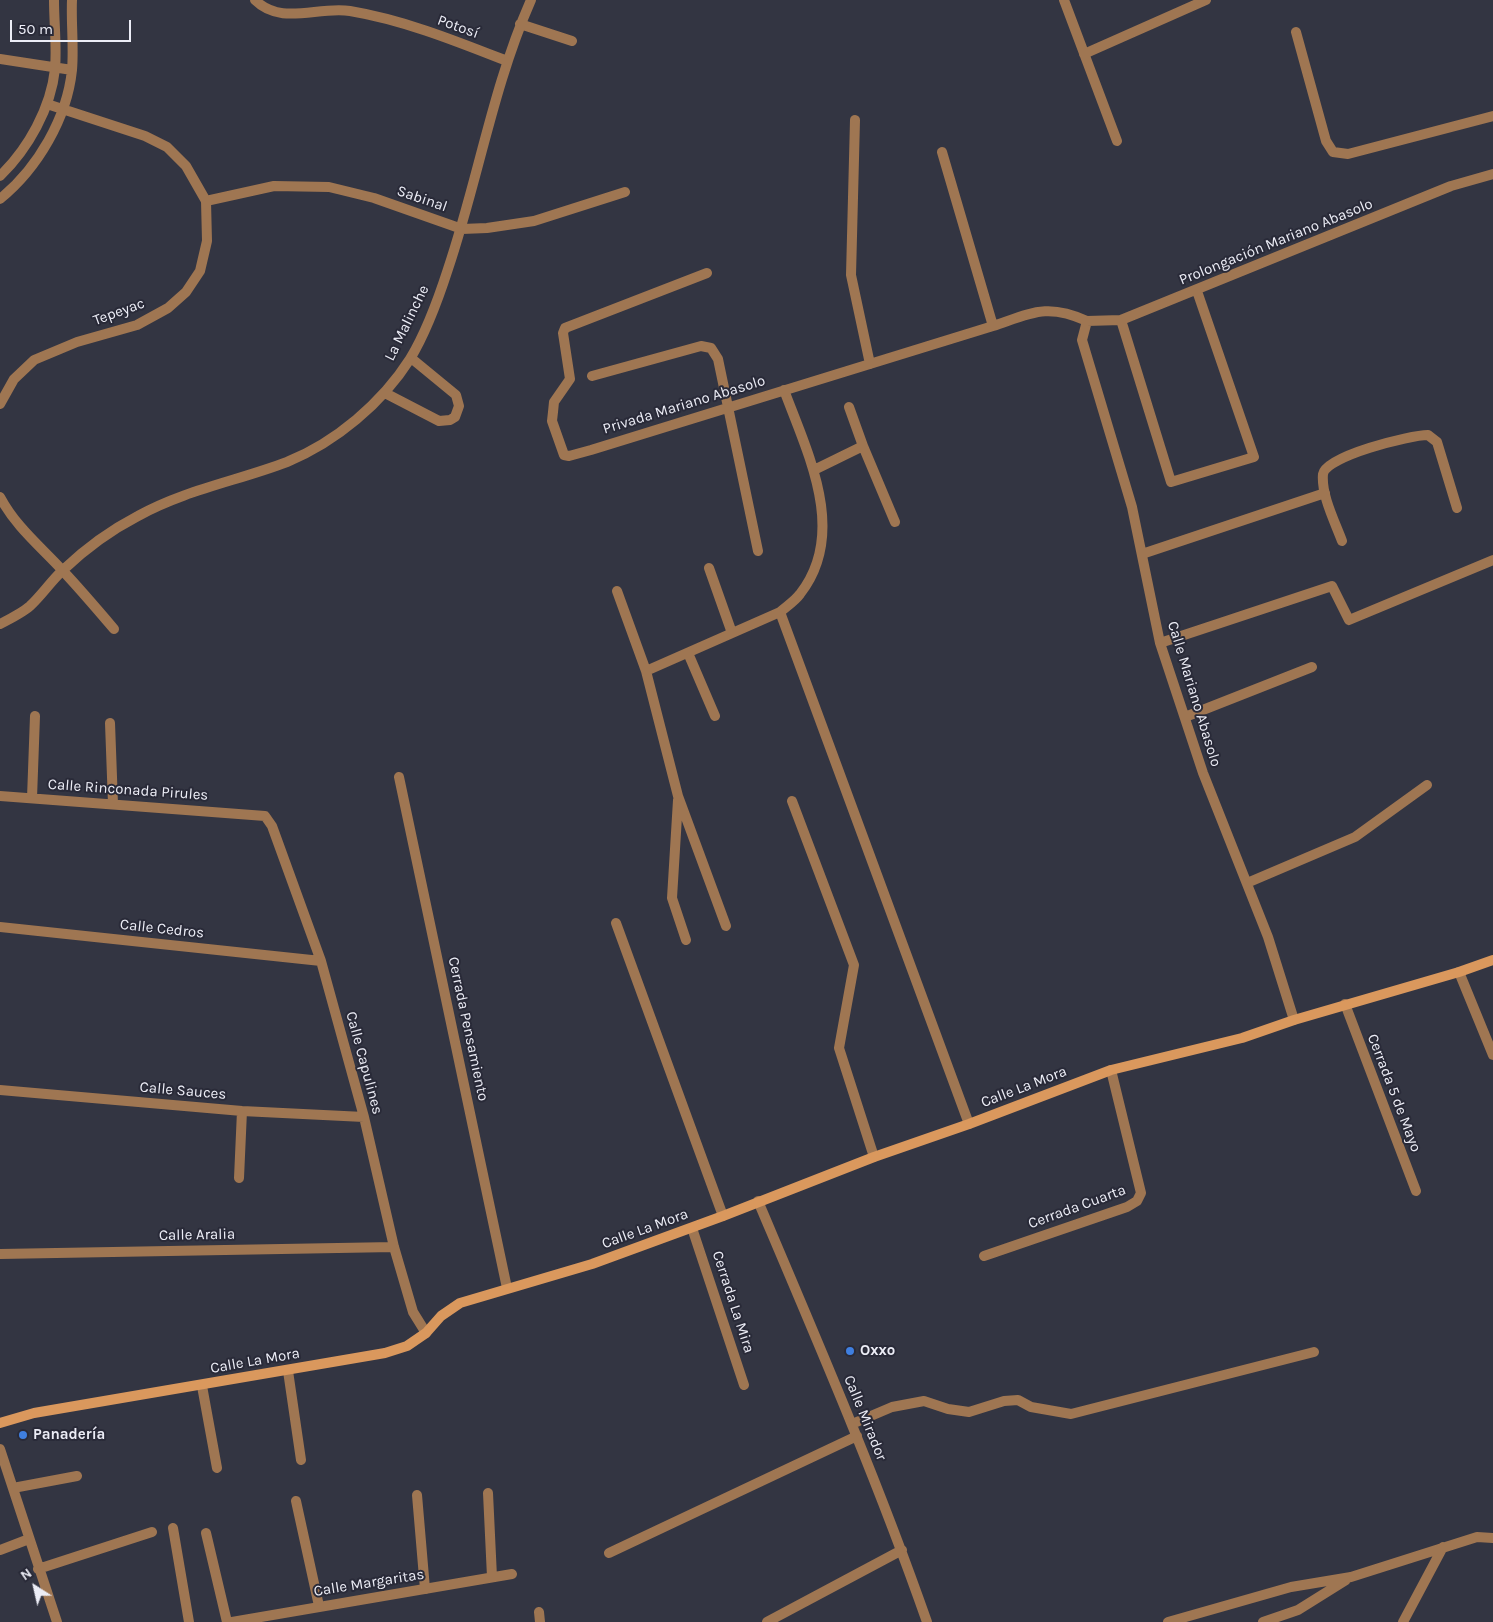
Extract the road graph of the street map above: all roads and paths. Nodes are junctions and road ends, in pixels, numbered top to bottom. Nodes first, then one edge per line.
1 (54, 0) edge
2 (72, 0) edge
3 (255, 0) edge
4 (531, 0) edge
5 (1064, 0) edge
6 (1206, 0) edge
7 (520, 24) junction
8 (1296, 32) dead end
9 (572, 41) dead end
10 (1084, 54) junction
11 (0, 59) edge
12 (506, 61) junction
13 (55, 69) junction
14 (72, 70) junction
15 (47, 104) junction
16 (64, 108) junction
17 (1493, 116) edge
18 (855, 120) dead end
19 (1117, 141) dead end
20 (942, 152) dead end
21 (1493, 174) edge
22 (0, 176) edge
23 (625, 192) dead end
24 (0, 199) edge
25 (206, 201) junction
26 (462, 229) junction
27 (707, 274) dead end
28 (1197, 291) junction
29 (1121, 320) junction
30 (1087, 321) junction
31 (993, 326) junction
32 (411, 358) junction
33 (870, 364) junction
34 (592, 376) dead end
35 (784, 390) junction
36 (385, 393) junction
37 (0, 404) edge
38 (849, 406) dead end
39 (729, 408) junction
40 (863, 446) junction
41 (814, 470) junction
42 (1325, 493) junction
43 (0, 497) edge
44 (1457, 508) dead end
45 (895, 522) dead end
46 (1342, 541) dead end
47 (758, 551) dead end
48 (1142, 554) junction
49 (1493, 560) edge
50 (709, 568) dead end
51 (62, 570) junction
52 (617, 591) dead end
53 (780, 612) junction
54 (0, 624) edge
55 (114, 629) dead end
56 (732, 633) junction
57 (1160, 643) junction
58 (688, 653) junction
59 (1312, 667) dead end
60 (646, 671) junction
61 (35, 716) dead end
62 (715, 716) dead end
63 (1186, 717) junction
64 (110, 723) dead end
65 (398, 777) dead end
66 (1427, 785) dead end
67 (0, 796) edge
68 (678, 796) junction
69 (32, 798) junction
70 (792, 801) dead end
71 (113, 804) junction
72 (253, 814) joint
73 (1247, 883) junction
74 (616, 923) dead end
75 (726, 926) dead end
76 (0, 927) edge
77 (686, 940) dead end
78 (1493, 960) edge
79 (321, 961) junction
80 (1459, 972) junction
81 (1345, 1004) junction
82 (1294, 1020) junction
83 (1493, 1055) edge
84 (1111, 1070) junction
85 (0, 1090) edge
86 (242, 1111) junction
87 (364, 1117) junction
88 (969, 1124) junction
89 (874, 1157) junction
90 (239, 1178) dead end
91 (1416, 1191) dead end
92 (758, 1201) junction
93 (723, 1216) junction
94 (692, 1228) junction
95 (394, 1247) junction
96 (0, 1254) edge
97 (984, 1256) dead end
98 (507, 1288) junction
99 (426, 1333) junction
100 (1314, 1352) dead end
101 (288, 1371) junction
102 (744, 1385) dead end
103 (202, 1386) junction
104 (0, 1423) edge
105 (852, 1424) junction
106 (857, 1436) junction
107 (0, 1450) edge
108 (301, 1460) dead end
109 (217, 1468) dead end
110 (77, 1476) dead end
111 (13, 1488) junction
112 (488, 1493) dead end
113 (417, 1495) dead end
114 (296, 1501) dead end
115 (173, 1528) dead end
116 (152, 1532) dead end
117 (206, 1533) dead end
118 (1493, 1538) edge
119 (30, 1539) junction
120 (1443, 1547) junction
121 (0, 1550) edge
122 (902, 1550) junction
123 (609, 1554) dead end
124 (38, 1569) junction
125 (512, 1574) dead end
126 (1352, 1577) junction
127 (492, 1578) junction
128 (424, 1588) junction
129 (319, 1606) junction
130 (57, 1622) edge
131 (189, 1622) edge
132 (227, 1622) edge
133 (232, 1622) edge
134 (767, 1622) edge
135 (927, 1622) edge
136 (1168, 1622) edge
137 (1263, 1622) edge
138 (1403, 1622) edge

1 - 13 street
2 - 14 street
3 - 12 street, Potosí
4 - 7 street, La Malinche
5 - 10 street
6 - 10 street
7 - 9 street
7 - 12 street, La Malinche
8 - 17 street
10 - 19 street
11 - 13 street
12 - 26 street, La Malinche
13 - 14 street
13 - 15 street
14 - 16 street
15 - 16 street, Tepeyac
15 - 22 street
16 - 24 street
16 - 25 street, Tepeyac
18 - 33 street
20 - 31 street
21 - 28 street, Prolongación Mariano Abasolo
23 - 26 street, Sabinal
25 - 26 street, Sabinal
25 - 37 street, Tepeyac
26 - 32 street, La Malinche
27 - 39 street, Privada Mariano Abasolo
28 - 29 street, Prolongación Mariano Abasolo
28 - 29 street
29 - 30 street, Prolongación Mariano Abasolo
30 - 31 street, Privada Mariano Abasolo
30 - 48 street, Calle Mariano Abasolo
31 - 33 street, Privada Mariano Abasolo
32 - 36 street, La Malinche
32 - 36 street
33 - 35 street, Privada Mariano Abasolo
34 - 39 street
35 - 39 street, Privada Mariano Abasolo
35 - 41 street
36 - 51 street, La Malinche
38 - 40 street
39 - 47 street
40 - 41 street
40 - 45 street
41 - 53 street
42 - 44 street
42 - 46 street
42 - 48 street
43 - 51 street
48 - 57 street, Calle Mariano Abasolo
49 - 57 street
50 - 56 street
51 - 54 street, La Malinche
51 - 55 street
52 - 60 street
53 - 56 street
53 - 88 street
56 - 58 street
57 - 63 street, Calle Mariano Abasolo
58 - 60 street
58 - 62 street
59 - 63 street
60 - 68 street
61 - 69 street
63 - 73 street, Calle Mariano Abasolo
64 - 71 street
65 - 98 street, Cerrada Pensamiento
66 - 73 street
67 - 69 street, Calle Rinconada Pirules
68 - 75 street
68 - 77 street
69 - 71 street, Calle Rinconada Pirules
70 - 89 street
71 - 72 street, Calle Rinconada Pirules
72 - 79 street, Calle Capulines
73 - 82 street, Calle Mariano Abasolo
74 - 93 street
76 - 79 street, Calle Cedros
78 - 80 street
79 - 87 street, Calle Capulines
80 - 81 street
80 - 83 street
81 - 82 street
81 - 91 street, Cerrada 5 de Mayo
82 - 84 street, Calle La Mora
84 - 88 street, Calle La Mora
84 - 97 street, Cerrada Cuarta
85 - 86 street, Calle Sauces
86 - 87 street, Calle Sauces
86 - 90 street
87 - 95 street, Calle Capulines
88 - 89 street, Calle La Mora
89 - 92 street, Calle La Mora
92 - 93 street, Calle La Mora
92 - 105 street, Calle Mirador
93 - 94 street, Calle La Mora
94 - 98 street, Calle La Mora
94 - 102 street, Cerrada La Mira
95 - 96 street, Calle Aralia
95 - 99 street, Calle Capulines
98 - 99 street, Calle La Mora
99 - 101 street, Calle La Mora
100 - 105 street
101 - 103 street, Calle La Mora
101 - 108 street
103 - 104 street, Calle La Mora
103 - 109 street
105 - 106 street, Calle Mirador
106 - 122 street, Calle Mirador
106 - 123 street
107 - 111 street
110 - 111 street
111 - 119 street
112 - 127 street
113 - 128 street
114 - 129 street
115 - 131 street
116 - 124 street
117 - 132 street
118 - 120 street
119 - 121 street
119 - 124 street
120 - 126 street
120 - 138 street
122 - 134 street
122 - 135 street, Calle Mirador
124 - 130 street
125 - 127 street, Calle Margaritas
126 - 136 street
126 - 137 street
127 - 128 street, Calle Margaritas
128 - 129 street, Calle Margaritas
129 - 133 street, Calle Margaritas

